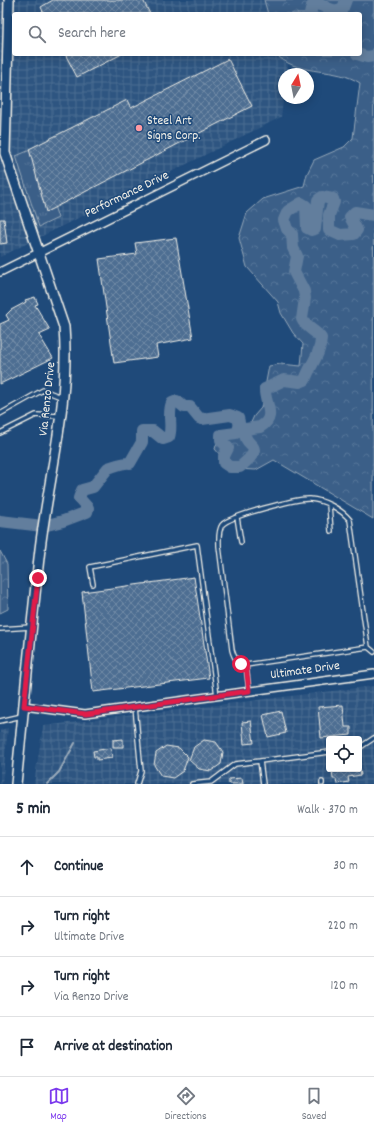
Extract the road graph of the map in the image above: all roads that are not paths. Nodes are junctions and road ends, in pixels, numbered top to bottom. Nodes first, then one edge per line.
1 (9, 0) edge
2 (266, 140) dead end
3 (38, 252) junction
4 (0, 272) edge
5 (63, 397) junction
6 (0, 414) edge
7 (60, 416) junction
8 (0, 433) edge
9 (329, 505) junction
10 (237, 516) junction
11 (331, 531) dead end
12 (241, 542) dead end
13 (93, 584) dead end
14 (32, 627) junction
15 (0, 629) edge
16 (368, 647) junction
17 (374, 652) edge
18 (246, 665) junction
19 (374, 674) edge
20 (249, 691) junction
21 (217, 696) junction
22 (24, 706) junction
23 (136, 707) junction
24 (23, 716) junction
25 (0, 721) edge
26 (374, 738) edge
27 (362, 746) edge
28 (326, 752) edge
29 (260, 761) junction
30 (16, 784) edge
31 (137, 784) edge
32 (192, 784) edge
33 (263, 784) edge

1 - 3 street, Via Renzo Drive
2 - 3 street, Performance Drive
3 - 4 street, Performance Drive
3 - 5 street, Via Renzo Drive
5 - 6 lane
5 - 7 street, Via Renzo Drive
7 - 8 lane
7 - 14 street, Via Renzo Drive
9 - 10 lane
9 - 11 lane
9 - 16 lane
10 - 12 lane
10 - 18 lane
13 - 21 lane
14 - 15 lane
14 - 22 street, Via Renzo Drive
16 - 17 lane
16 - 18 lane
18 - 20 lane
19 - 20 street, Ultimate Drive
20 - 21 street, Ultimate Drive
21 - 23 street, Ultimate Drive
22 - 23 street, Ultimate Drive
22 - 24 street, Via Renzo Drive
23 - 31 lane
24 - 25 lane
24 - 30 street, Via Renzo Drive
26 - 27 lane
28 - 29 lane
29 - 32 lane
29 - 33 lane

